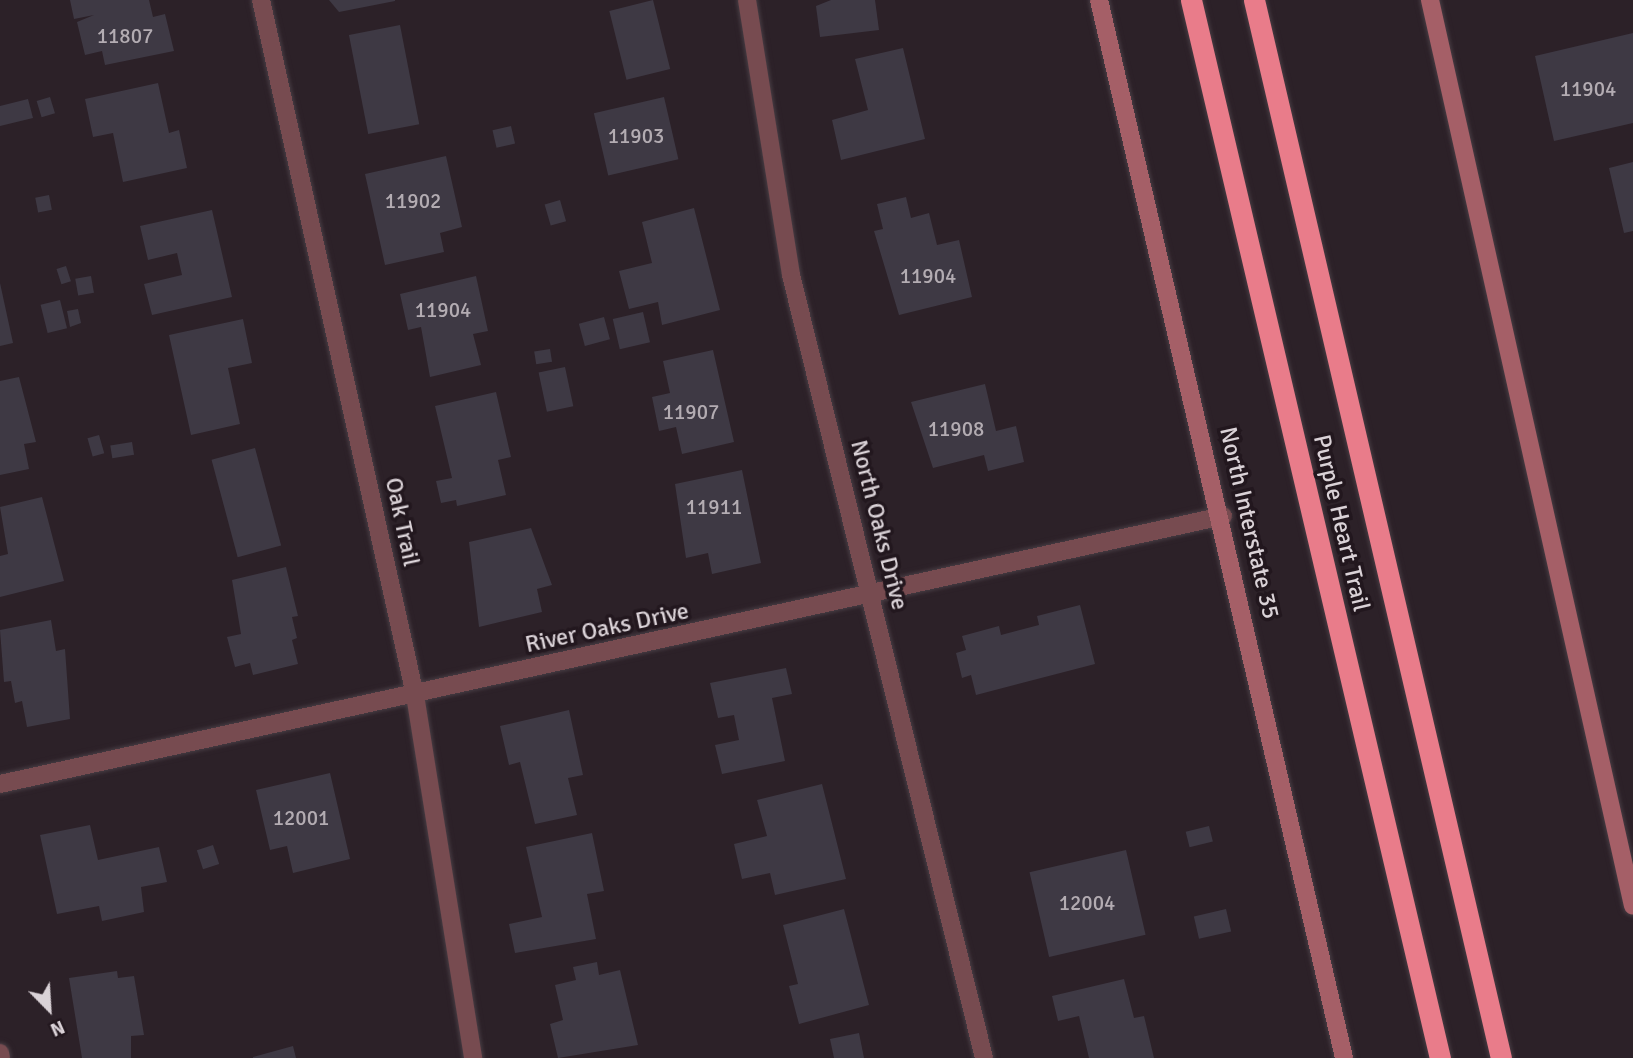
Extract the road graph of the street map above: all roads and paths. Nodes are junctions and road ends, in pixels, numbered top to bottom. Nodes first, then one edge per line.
1 (261, 0) edge
2 (747, 0) edge
3 (1099, 0) edge
4 (1191, 0) edge
5 (1254, 0) edge
6 (1430, 0) edge
7 (1223, 516) junction
8 (871, 595) junction
9 (415, 695) junction
10 (0, 784) edge
11 (1633, 906) edge
12 (0, 1053) edge
13 (1, 1058) edge
14 (473, 1058) edge
15 (984, 1058) edge
16 (1344, 1058) edge
17 (1440, 1058) edge
18 (1501, 1058) edge

1 - 9 street, Oak Trail
2 - 8 street, North Oaks Drive
3 - 7 main road, North Interstate 35
4 - 17 highway, Purple Heart Trail
5 - 18 highway, Purple Heart Trail
6 - 11 main road
7 - 8 street, River Oaks Drive
7 - 16 main road, North Interstate 35
8 - 9 street, River Oaks Drive
8 - 15 street, North Oaks Drive
9 - 10 street, River Oaks Drive
9 - 14 street, Oak Trail
12 - 13 street

